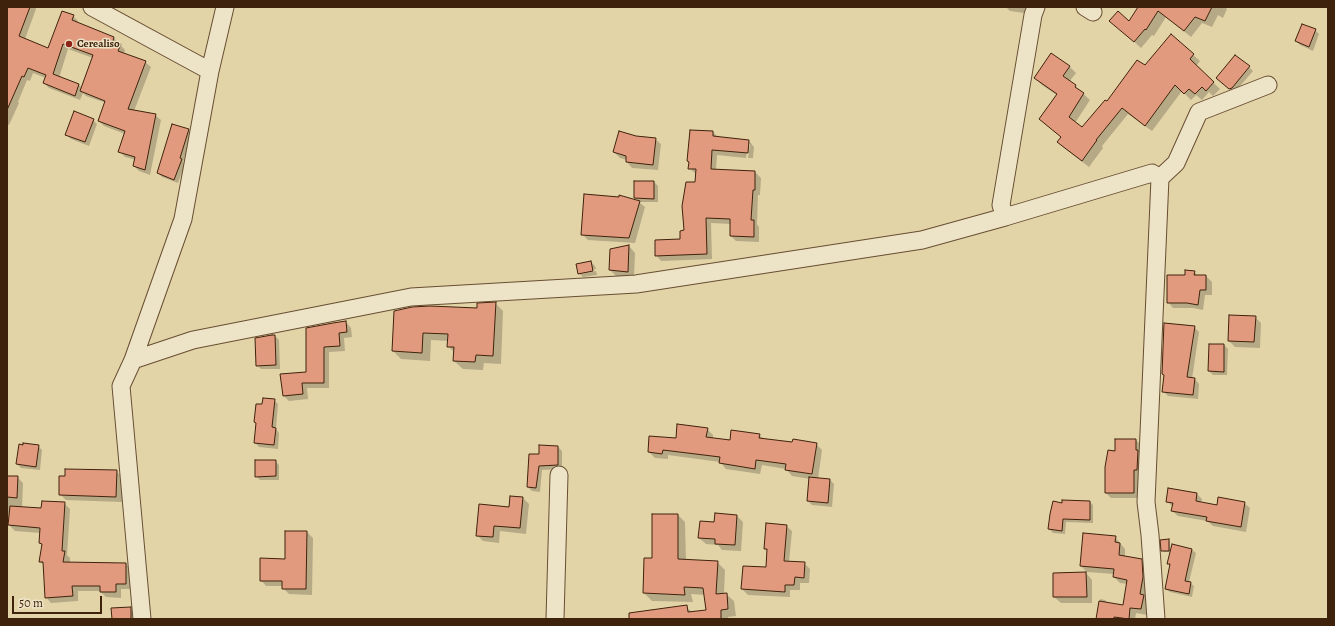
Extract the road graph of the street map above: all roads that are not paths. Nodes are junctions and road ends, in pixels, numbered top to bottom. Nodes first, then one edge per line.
1 (92, 7) edge
2 (225, 7) edge
3 (1036, 7) edge
4 (210, 71) junction
5 (1268, 85) dead end
6 (1160, 178) junction
7 (1005, 217) junction
8 (133, 360) junction
9 (559, 476) dead end
10 (142, 619) edge
11 (555, 619) edge
12 (1156, 619) edge

1 - 4 street
2 - 4 street
3 - 7 street
4 - 8 street
5 - 6 street
6 - 7 street
6 - 12 street
7 - 8 street
8 - 10 street
9 - 11 street

